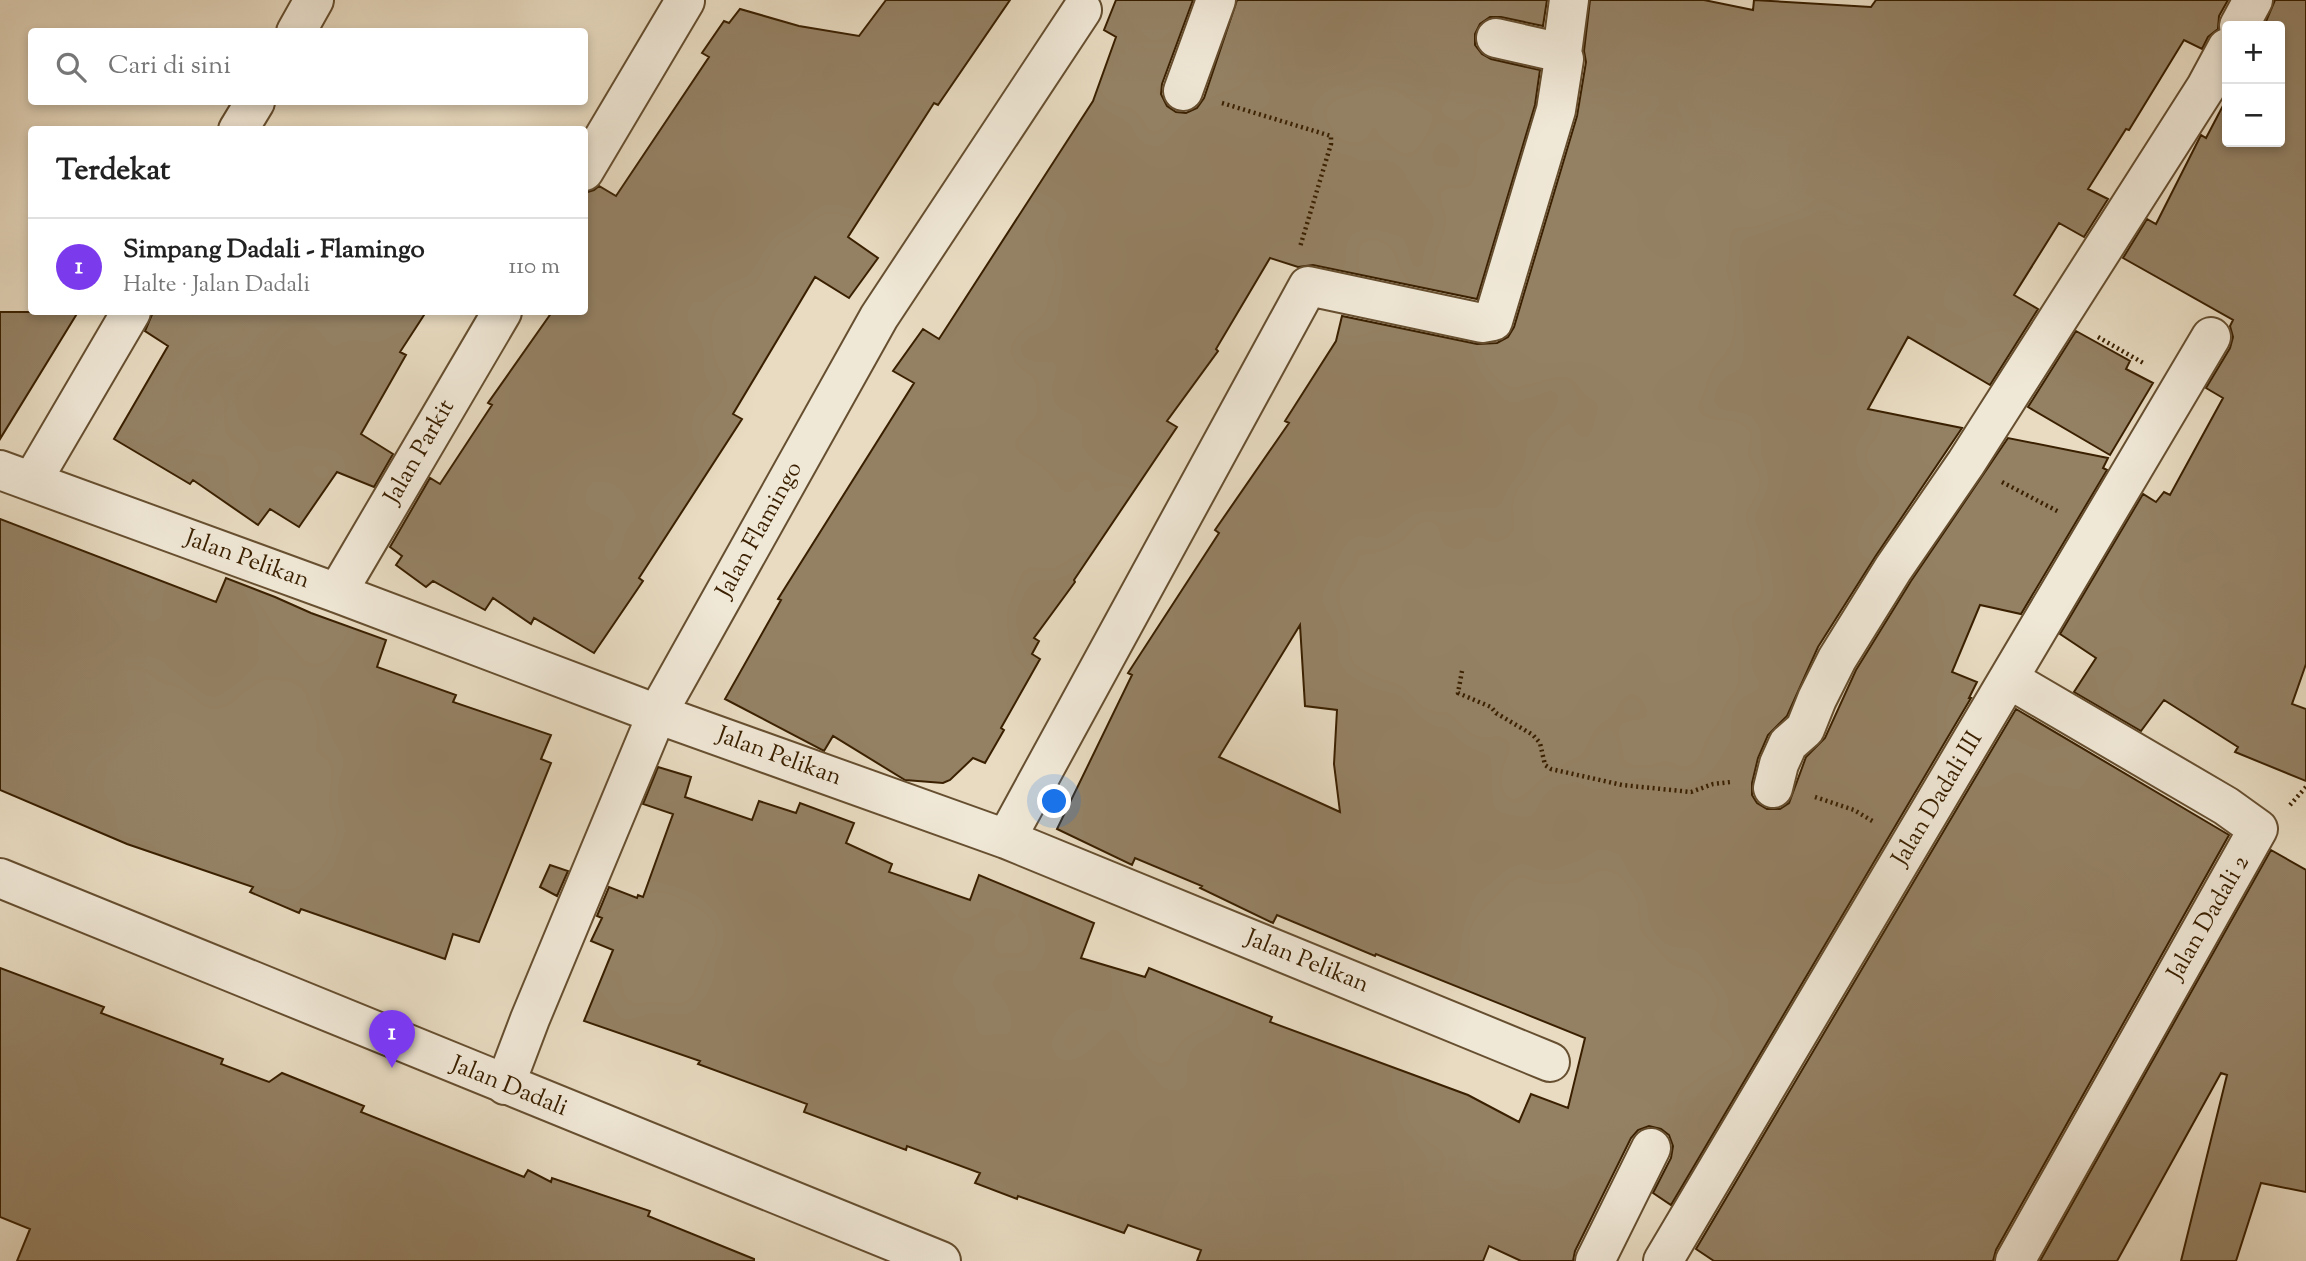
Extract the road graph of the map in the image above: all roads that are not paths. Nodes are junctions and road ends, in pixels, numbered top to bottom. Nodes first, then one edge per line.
1 (314, 0) edge
2 (1216, 0) edge
3 (1569, 0) edge
4 (2253, 0) edge
5 (685, 1) edge
6 (1082, 10) dead end
7 (2242, 21) edge
8 (298, 28) edge
9 (1496, 38) dead end
10 (1562, 53) junction
11 (2222, 57) edge
12 (1183, 91) road end
13 (253, 105) edge
14 (240, 126) edge
15 (588, 164) edge
16 (129, 315) edge
17 (500, 315) edge
18 (2211, 337) dead end
19 (16, 476) edge
20 (337, 593) junction
21 (2009, 679) junction
22 (657, 713) junction
23 (1773, 788) road end
24 (1006, 839) junction
25 (0, 878) edge
26 (1550, 1062) dead end
27 (505, 1085) junction
28 (1651, 1148) dead end
29 (941, 1261) edge
30 (1595, 1261) edge
31 (1663, 1261) edge
32 (2015, 1261) edge

1 - 8 street
2 - 12 street
3 - 10 street
4 - 7 street
5 - 15 street
6 - 22 street, Jalan Flamingo
9 - 10 street
10 - 24 street
11 - 23 street
13 - 14 street
16 - 19 street
17 - 20 street, Jalan Parkit
18 - 21 street, Jalan Dadali III
19 - 20 street, Jalan Pelikan
20 - 22 street, Jalan Pelikan
21 - 31 street, Jalan Dadali III
21 - 32 street, Jalan Dadali 2
22 - 24 street, Jalan Pelikan
22 - 27 street, Jalan Flamingo
24 - 26 street, Jalan Pelikan
25 - 27 street, Jalan Dadali
27 - 29 street, Jalan Dadali
28 - 30 street

